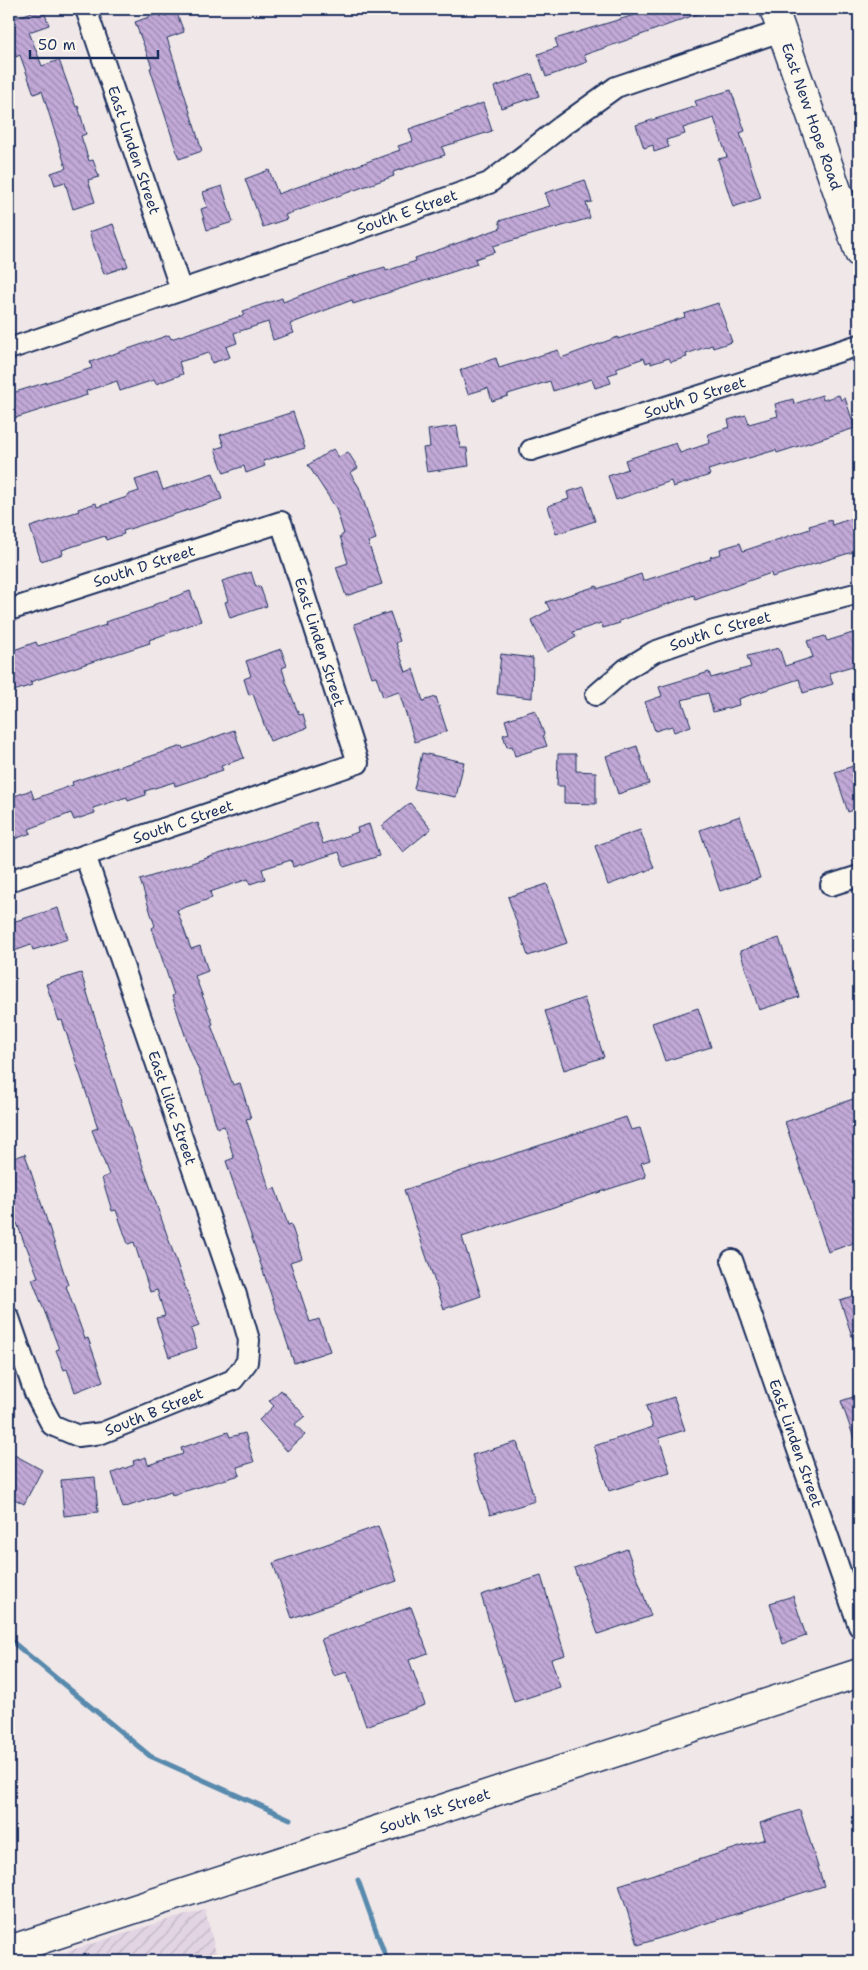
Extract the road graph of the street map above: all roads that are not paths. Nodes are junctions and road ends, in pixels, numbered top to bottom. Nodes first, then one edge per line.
1 (86, 9) edge
2 (778, 20) edge
3 (859, 253) edge
4 (181, 290) junction
5 (859, 345) edge
6 (9, 348) edge
7 (531, 450) dead end
8 (281, 522) joint
9 (859, 593) edge
10 (10, 605) edge
11 (596, 695) dead end
12 (358, 763) joint
13 (85, 855) junction
14 (859, 876) edge
15 (9, 881) edge
16 (831, 884) dead end
17 (732, 1260) dead end
18 (9, 1318) edge
19 (247, 1362) joint
20 (859, 1626) edge
21 (859, 1673) edge
22 (9, 1950) edge

1 - 4 street, East Linden Street
2 - 3 street, East New Hope Road
2 - 4 street, South E Street
4 - 6 street, South E Street
5 - 7 street, South D Street
8 - 10 street, South D Street
8 - 12 street, East Linden Street
9 - 11 street, South C Street
12 - 13 street, South C Street
13 - 15 street, South C Street
13 - 19 street, East Lilac Street
14 - 16 street
17 - 20 street, East Linden Street
18 - 19 street, South B Street
21 - 22 street, South 1st Street

